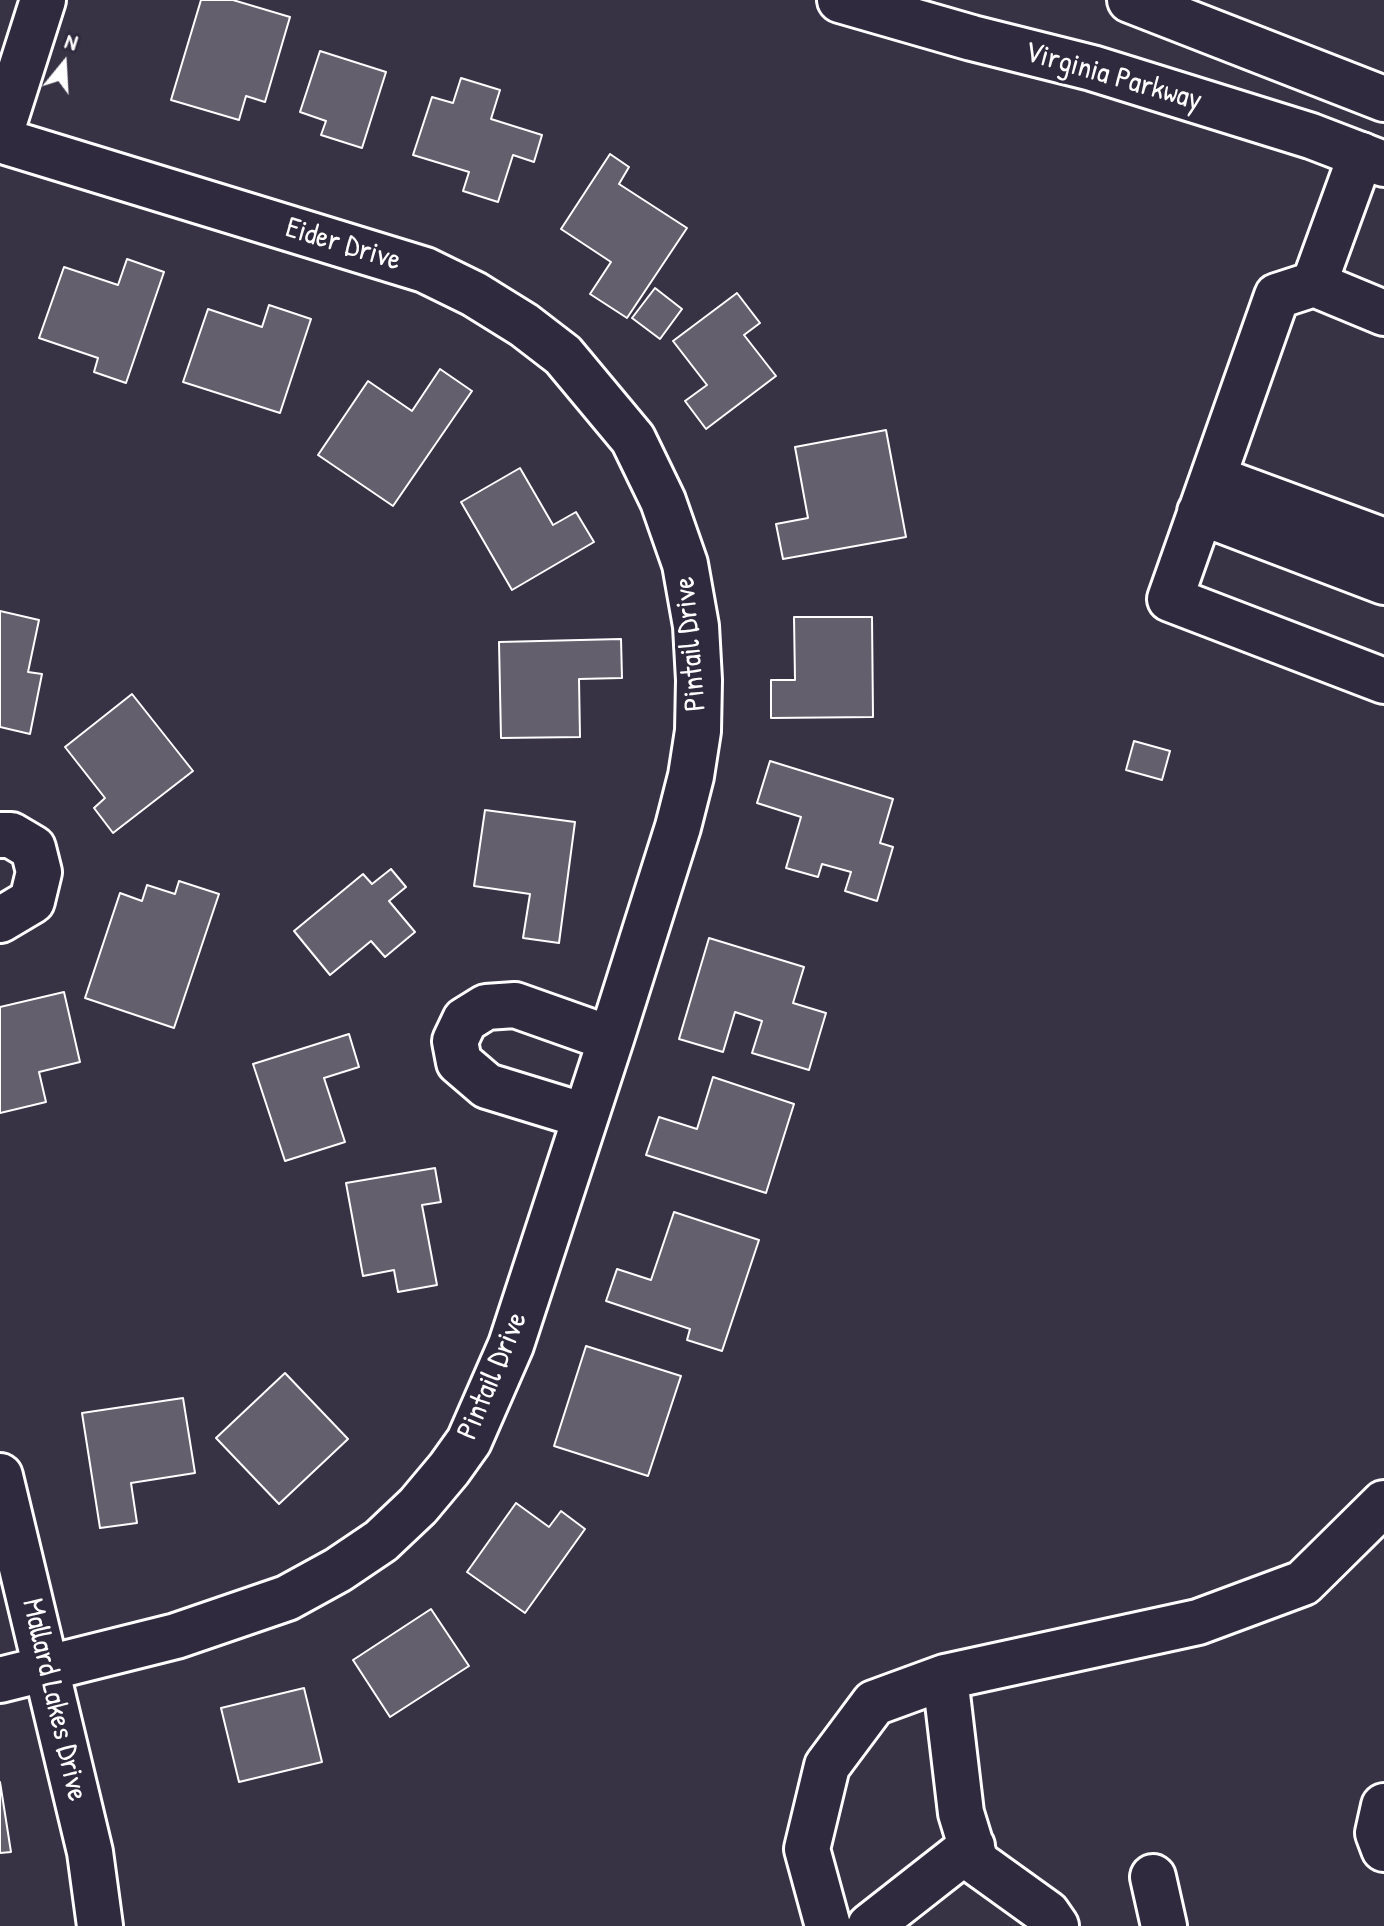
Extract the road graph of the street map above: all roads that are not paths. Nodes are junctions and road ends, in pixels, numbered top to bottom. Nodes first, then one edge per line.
1 (43, 0) edge
2 (840, 0) edge
3 (1130, 0) edge
4 (1384, 99) edge
5 (0, 137) edge
6 (1373, 159) edge
7 (1314, 284) junction
8 (1384, 313) edge
9 (633, 439) joint
10 (1207, 495) junction
11 (1384, 541) edge
12 (1384, 582) edge
13 (1384, 681) edge
14 (0, 835) edge
15 (0, 920) edge
16 (611, 1039) junction
17 (585, 1116) junction
18 (0, 1476) edge
19 (1384, 1503) edge
20 (47, 1667) junction
21 (945, 1677) junction
22 (0, 1680) edge
23 (1384, 1806) edge
24 (972, 1846) junction
25 (1384, 1849) edge
26 (1153, 1877) dead end
27 (1045, 1922) edge
28 (100, 1926) edge
29 (828, 1926) edge
30 (870, 1926) edge
31 (1164, 1926) edge

1 - 5 street
2 - 6 street, Virginia Parkway
3 - 4 street
5 - 9 street, Eider Drive
6 - 7 street
7 - 8 street
7 - 10 street
9 - 16 street, Pintail Drive
10 - 11 street
10 - 12 street
10 - 13 street
14 - 15 street
16 - 17 street, Pintail Drive
16 - 17 street
17 - 20 street, Pintail Drive
18 - 20 street, Mallard Lakes Drive
19 - 21 street
20 - 22 street, Pintail Drive
20 - 28 street, Mallard Lakes Drive
21 - 24 street
21 - 29 street
23 - 25 street
24 - 27 street
24 - 30 street
26 - 31 street

